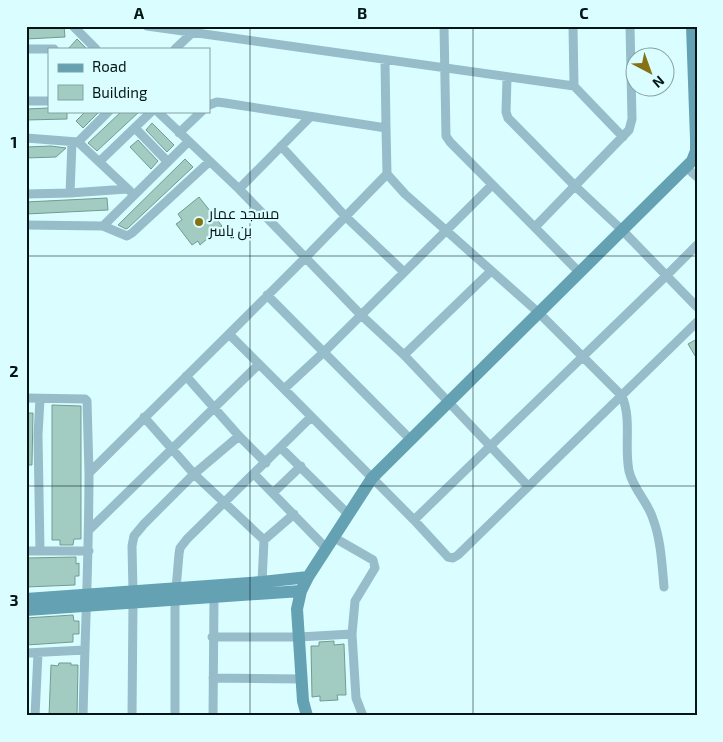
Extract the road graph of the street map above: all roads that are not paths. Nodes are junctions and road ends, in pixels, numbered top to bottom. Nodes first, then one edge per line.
1 (73, 26) edge
2 (147, 26) edge
3 (444, 26) edge
4 (573, 26) edge
5 (630, 26) edge
6 (692, 26) edge
7 (198, 30) edge
8 (95, 48) edge
9 (176, 48) edge
10 (26, 49) edge
11 (48, 49) edge
12 (385, 60) junction
13 (445, 68) junction
14 (507, 78) junction
15 (574, 86) junction
16 (26, 101) edge
17 (48, 101) edge
18 (210, 105) edge
19 (108, 112) edge
20 (151, 112) edge
21 (158, 112) edge
22 (201, 112) edge
23 (310, 117) junction
24 (135, 128) junction
25 (386, 128) junction
26 (179, 133) junction
27 (623, 137) junction
28 (26, 138) edge
29 (75, 142) junction
30 (188, 142) junction
31 (281, 146) junction
32 (99, 162) junction
33 (168, 162) junction
34 (209, 162) junction
35 (687, 168) junction
36 (388, 174) junction
37 (697, 177) edge
38 (492, 185) junction
39 (575, 186) junction
40 (239, 189) junction
41 (131, 192) junction
42 (70, 193) junction
43 (26, 194) edge
44 (346, 217) junction
45 (26, 225) edge
46 (103, 226) junction
47 (534, 227) junction
48 (446, 231) junction
49 (623, 231) junction
50 (697, 244) edge
51 (306, 258) junction
52 (491, 271) junction
53 (404, 272) junction
54 (580, 273) junction
55 (667, 275) junction
56 (267, 296) junction
57 (697, 306) edge
58 (539, 314) junction
59 (361, 315) junction
60 (697, 322) edge
61 (229, 334) junction
62 (324, 352) junction
63 (404, 356) junction
64 (583, 356) junction
65 (258, 364) junction
66 (186, 376) junction
67 (284, 389) junction
68 (622, 396) junction
69 (26, 398) edge
70 (40, 399) junction
71 (448, 401) junction
72 (214, 408) junction
73 (144, 417) junction
74 (311, 417) junction
75 (239, 436) junction
76 (411, 440) junction
77 (491, 446) junction
78 (282, 448) junction
79 (173, 449) junction
80 (266, 463) junction
81 (302, 466) junction
82 (89, 473) junction
83 (194, 474) junction
84 (254, 474) junction
85 (372, 478) junction
86 (528, 486) junction
87 (273, 493) junction
88 (225, 502) junction
89 (294, 514) junction
90 (348, 514) junction
91 (414, 520) junction
92 (89, 530) junction
93 (264, 540) junction
94 (330, 543) junction
95 (26, 551) edge
96 (40, 551) junction
97 (89, 551) junction
98 (308, 578) junction
99 (262, 582) junction
100 (664, 587) dead end
101 (301, 591) junction
102 (176, 595) junction
103 (26, 598) edge
104 (133, 598) junction
105 (214, 598) junction
106 (86, 601) junction
107 (26, 610) edge
108 (352, 634) junction
109 (212, 637) junction
110 (299, 637) junction
111 (85, 650) junction
112 (38, 653) junction
113 (26, 654) edge
114 (213, 678) junction
115 (302, 679) junction
116 (35, 716) edge
117 (83, 716) edge
118 (132, 716) edge
119 (175, 716) edge
120 (213, 716) edge
121 (307, 716) edge
122 (363, 716) edge

1 - 8 street
2 - 7 street
3 - 13 street
4 - 15 street
5 - 27 street
6 - 35 main road
7 - 9 street
7 - 12 street
10 - 11 street
12 - 13 street
12 - 25 street
13 - 14 street
13 - 38 street
14 - 15 street
14 - 39 street
15 - 27 street
16 - 17 street
18 - 23 street
19 - 29 street
20 - 24 street
21 - 26 street
22 - 26 street
23 - 25 street
23 - 31 street
24 - 32 street
24 - 33 street
25 - 36 street
26 - 30 street
27 - 39 street
28 - 29 street
29 - 32 street
29 - 42 street
30 - 33 street
30 - 34 street
31 - 40 street
31 - 44 street
32 - 41 street
33 - 41 street
34 - 40 street
34 - 46 street
35 - 37 street
35 - 49 main road
36 - 44 street
36 - 48 street
38 - 47 street
38 - 48 street
39 - 47 street
39 - 49 street
40 - 51 street
41 - 42 street
41 - 46 street
42 - 43 street
44 - 51 street
44 - 53 street
45 - 46 street
47 - 54 street
48 - 52 street
48 - 53 street
49 - 54 main road
49 - 55 street
50 - 55 street
51 - 56 street
51 - 59 street
52 - 58 street
52 - 63 street
53 - 59 street
54 - 58 main road
55 - 57 street
55 - 64 street
56 - 61 street
56 - 62 street
58 - 64 street
58 - 71 main road
59 - 62 street
59 - 63 street
60 - 68 street
61 - 65 street
61 - 66 street
62 - 67 street
62 - 76 street
63 - 71 street
64 - 68 street
64 - 77 street
65 - 67 street
65 - 72 street
66 - 72 street
66 - 73 street
67 - 74 street
68 - 86 street
68 - 100 street
69 - 70 street
70 - 82 street
70 - 96 street
71 - 76 main road
71 - 77 street
72 - 75 street
72 - 79 street
73 - 79 street
73 - 82 street
74 - 78 street
74 - 85 street
75 - 80 street
75 - 83 street
76 - 85 main road
77 - 86 street
77 - 91 street
78 - 80 street
78 - 81 street
79 - 83 street
79 - 92 street
80 - 84 street
81 - 87 street
81 - 90 street
82 - 92 street
83 - 88 street
83 - 104 street
84 - 87 street
84 - 88 street
85 - 90 main road
85 - 91 street
86 - 91 street
87 - 89 street
88 - 93 street
88 - 102 street
89 - 93 street
89 - 94 street
90 - 94 main road
92 - 97 street
93 - 99 street
94 - 98 main road
94 - 108 street
95 - 96 street
96 - 97 street
97 - 106 street
98 - 99 main road
98 - 101 main road
99 - 102 main road
101 - 105 main road
101 - 110 main road
102 - 104 main road
102 - 105 main road
102 - 119 street
103 - 106 main road
104 - 106 main road
104 - 118 street
105 - 109 street
106 - 107 main road
106 - 111 street
108 - 110 street
108 - 122 street
109 - 110 street
109 - 114 street
110 - 115 main road
111 - 112 street
111 - 117 street
112 - 113 street
112 - 116 street
114 - 115 street
114 - 120 street
115 - 121 main road

